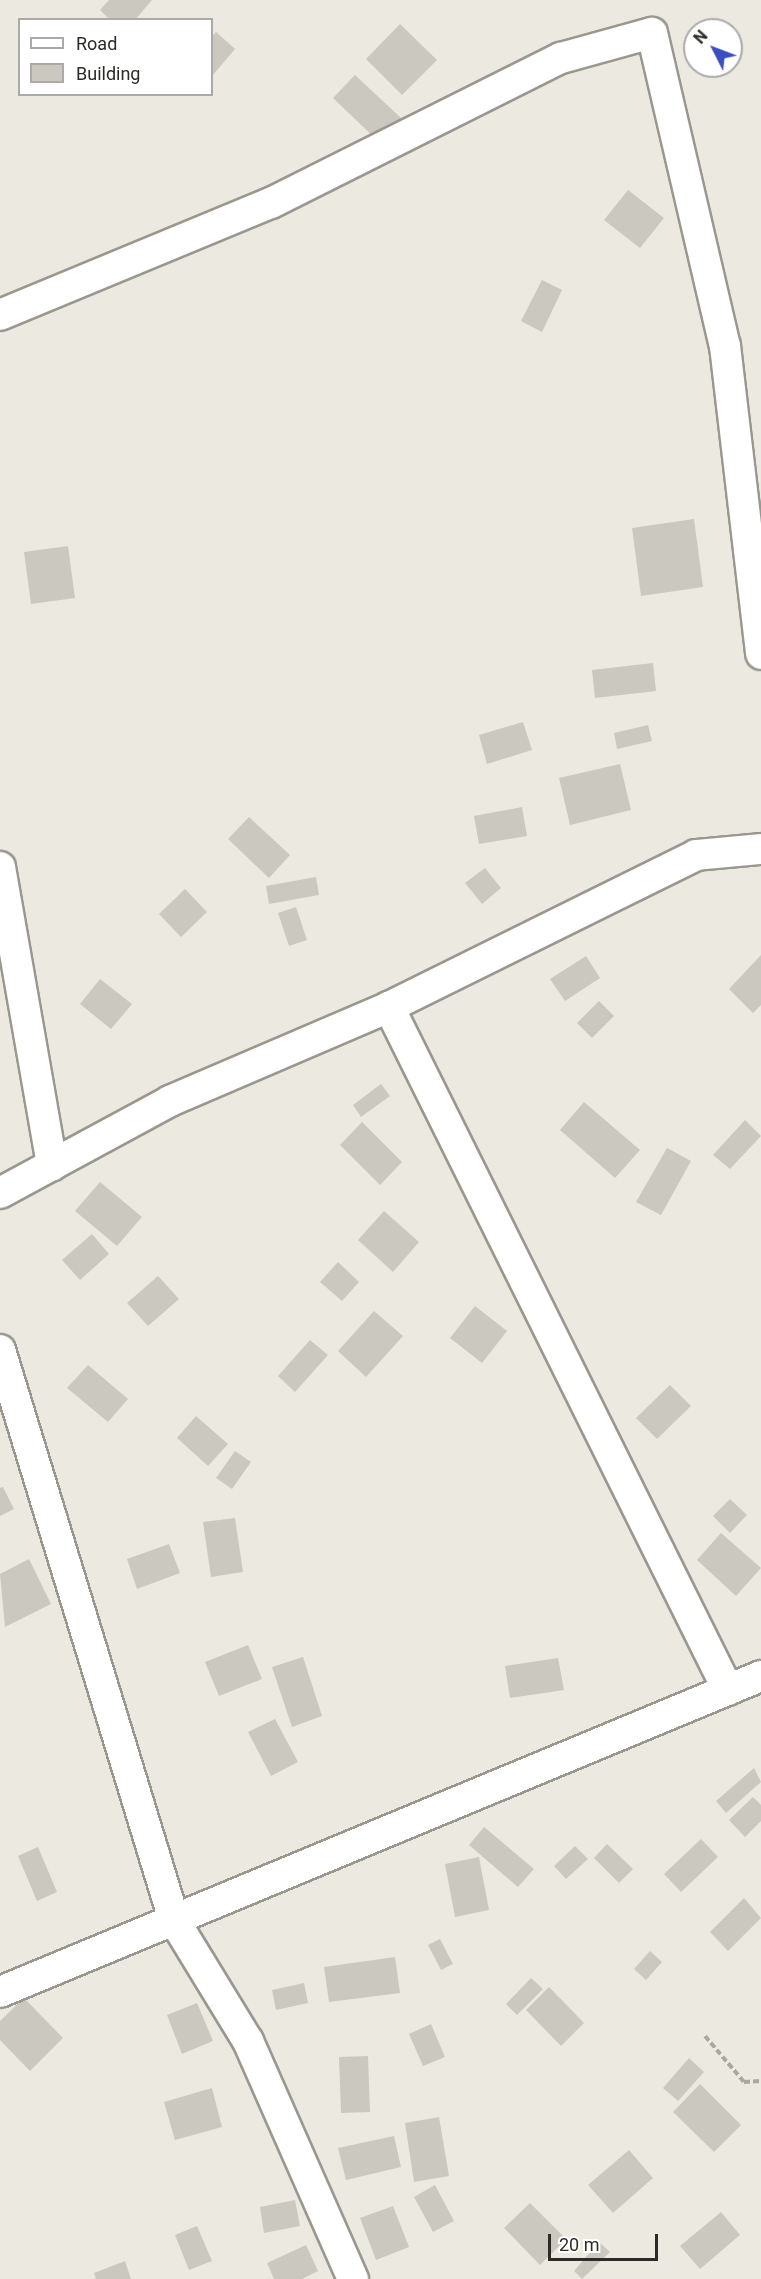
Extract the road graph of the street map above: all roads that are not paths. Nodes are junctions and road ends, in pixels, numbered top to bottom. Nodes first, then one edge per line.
1 (0, 315) edge
2 (761, 654) edge
3 (761, 849) edge
4 (0, 867) edge
5 (389, 1007) junction
6 (52, 1165) junction
7 (0, 1193) edge
8 (0, 1350) edge
9 (761, 1676) edge
10 (728, 1690) junction
11 (174, 1920) junction
12 (0, 1992) edge
13 (353, 2279) edge

1 - 2 street
3 - 5 street
4 - 6 street
5 - 6 street
5 - 10 street
6 - 7 street
8 - 11 street
9 - 10 street
10 - 11 street
11 - 12 street
11 - 13 street

